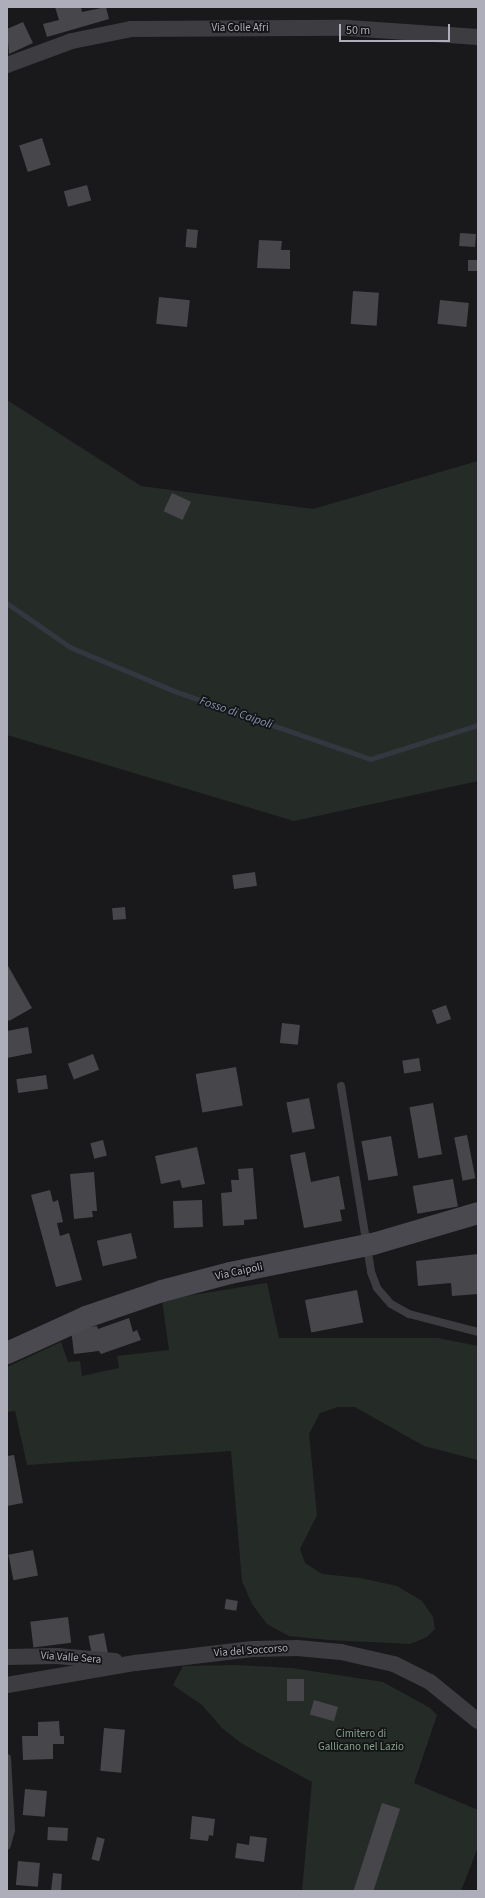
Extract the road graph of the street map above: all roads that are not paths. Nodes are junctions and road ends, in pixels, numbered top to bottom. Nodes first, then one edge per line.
1 (478, 37) edge
2 (7, 65) edge
3 (341, 1086) dead end
4 (478, 1214) edge
5 (367, 1245) junction
6 (478, 1332) edge
7 (7, 1353) edge
8 (7, 1657) edge
9 (135, 1663) junction
10 (7, 1685) edge
11 (478, 1721) edge
12 (7, 1758) edge
13 (7, 1845) edge

1 - 2 street, Via Colle Afri
3 - 5 lane
4 - 5 street, Via Caipoli
5 - 6 lane
5 - 7 street, Via Caipoli
8 - 9 street, Via Valle Sera
9 - 10 street, Via del Soccorso
9 - 11 street, Via del Soccorso
12 - 13 lane

